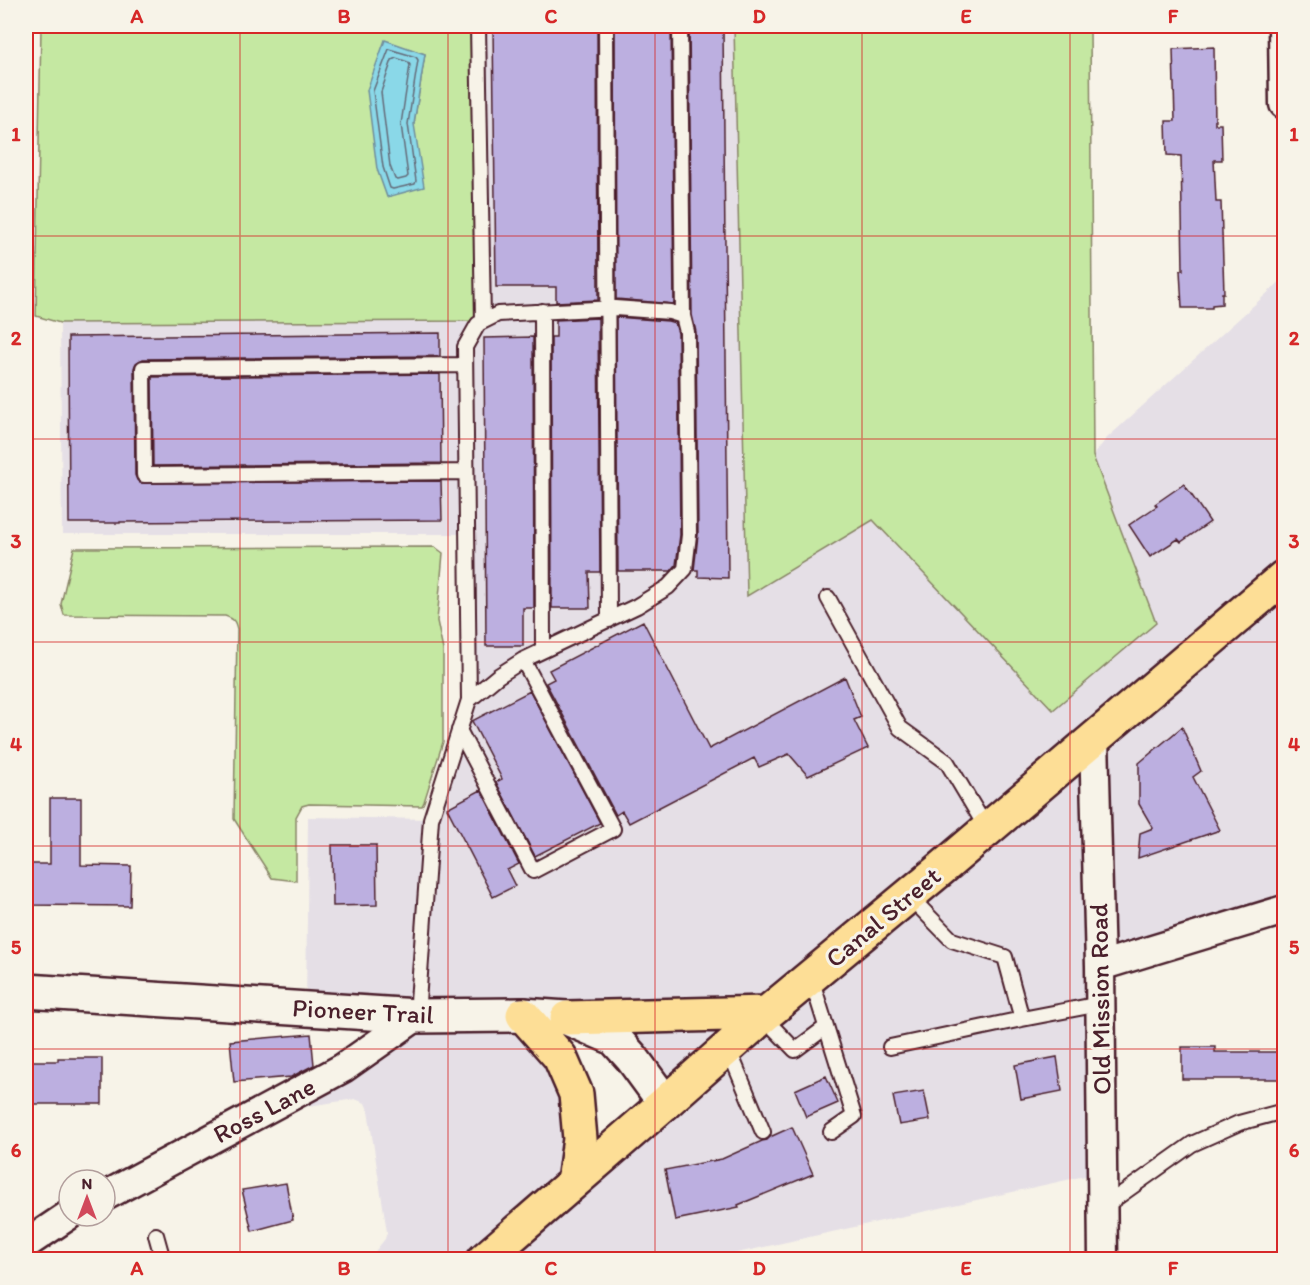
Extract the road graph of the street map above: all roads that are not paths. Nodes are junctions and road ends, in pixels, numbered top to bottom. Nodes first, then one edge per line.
1 (478, 26) edge
2 (606, 26) edge
3 (680, 26) edge
4 (1283, 26) edge
5 (1284, 104) edge
6 (608, 308) junction
7 (542, 312) junction
8 (683, 315) junction
9 (483, 321) junction
10 (465, 365) junction
11 (466, 472) junction
12 (1284, 577) edge
13 (828, 598) dead end
14 (609, 620) junction
15 (543, 650) junction
16 (523, 660) junction
17 (469, 700) junction
18 (459, 730) junction
19 (1094, 738) junction
20 (987, 829) junction
21 (908, 895) junction
22 (1284, 910) edge
23 (1100, 966) junction
24 (810, 977) junction
25 (26, 991) edge
26 (1100, 1004) junction
27 (523, 1015) junction
28 (765, 1015) junction
29 (417, 1016) junction
30 (567, 1018) junction
31 (1022, 1019) junction
32 (826, 1027) junction
33 (728, 1047) junction
34 (890, 1047) dead end
35 (665, 1103) junction
36 (1284, 1111) edge
37 (763, 1132) dead end
38 (831, 1132) dead end
39 (574, 1182) junction
40 (117, 1190) edge
41 (1102, 1208) junction
42 (57, 1223) edge
43 (156, 1235) dead end
44 (26, 1244) edge
45 (163, 1260) edge
46 (484, 1260) edge
47 (1103, 1260) edge

1 - 9 lane
2 - 6 lane
3 - 8 lane
4 - 5 street
6 - 7 lane
6 - 8 lane
6 - 14 lane
7 - 9 lane
7 - 15 lane
8 - 14 lane
9 - 10 lane
10 - 11 lane
10 - 11 lane
11 - 17 lane
12 - 19 main road, Canal Street
13 - 20 lane
14 - 15 lane
15 - 16 lane
16 - 17 lane
16 - 18 lane
17 - 18 lane
18 - 29 lane
19 - 20 main road, Canal Street
19 - 23 street, Old Mission Road
20 - 21 main road, Canal Street
21 - 24 main road, Canal Street
21 - 31 lane
22 - 23 street
23 - 26 street, Old Mission Road
24 - 28 main road, Canal Street
24 - 32 lane
25 - 29 street, Pioneer Trail
26 - 31 lane
26 - 41 street, Old Mission Road
27 - 29 street, Pioneer Trail
27 - 30 street, Pioneer Trail
27 - 39 main road
28 - 30 main road
28 - 32 lane
28 - 33 main road, Canal Street
29 - 40 street, Ross Lane
30 - 35 street, Pioneer Trail
31 - 34 lane
32 - 38 lane
33 - 35 main road, Canal Street
33 - 37 lane
35 - 39 main road, Canal Street
36 - 41 lane
39 - 46 main road, Canal Street
41 - 47 street, Old Mission Road
42 - 44 street
43 - 45 lane

